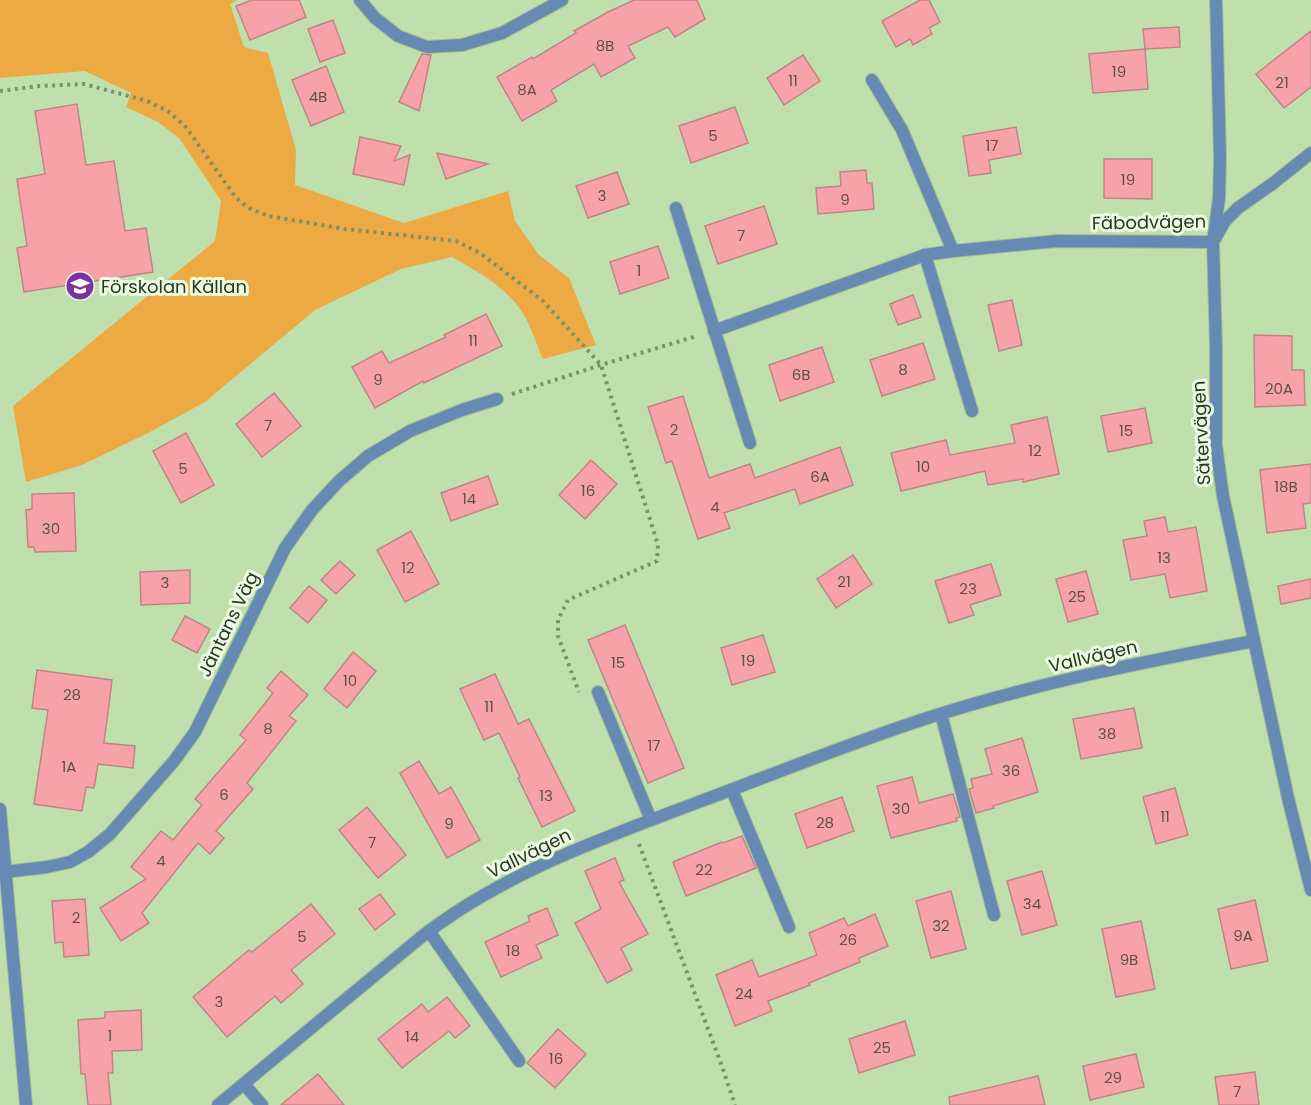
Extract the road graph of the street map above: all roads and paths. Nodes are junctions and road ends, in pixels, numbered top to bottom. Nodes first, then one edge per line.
1 (360, 0) edge
2 (562, 0) edge
3 (1216, 0) edge
4 (872, 80) dead end
5 (0, 91) edge
6 (1311, 153) edge
7 (675, 208) dead end
8 (1213, 242) junction
9 (953, 250) junction
10 (925, 255) junction
11 (714, 331) junction
12 (601, 365) junction
13 (497, 399) joint
14 (972, 411) dead end
15 (750, 443) dead end
16 (1254, 641) junction
17 (598, 692) dead end
18 (583, 701) dead end
19 (941, 714) junction
20 (732, 790) junction
21 (0, 809) edge
22 (651, 820) junction
23 (633, 828) junction
24 (5, 872) junction
25 (1311, 890) edge
26 (994, 915) dead end
27 (789, 927) dead end
28 (429, 931) junction
29 (519, 1061) dead end
30 (244, 1084) junction
31 (26, 1105) edge
32 (218, 1105) edge
33 (262, 1105) edge
34 (735, 1105) edge

1 - 2 street
3 - 8 street, Sätervägen
4 - 9 street
5 - 12 path
6 - 8 street, Fäbodvägen
7 - 11 street
8 - 9 street, Fäbodvägen
8 - 16 street, Sätervägen
9 - 10 street, Fäbodvägen
10 - 11 street, Fäbodvägen
10 - 14 street
11 - 12 path
11 - 15 street
12 - 13 path
12 - 18 path
13 - 24 street, Jäntans Väg
16 - 19 street, Vallvägen
16 - 25 street, Sätervägen
17 - 22 street
19 - 20 street, Vallvägen
19 - 26 street
20 - 22 street, Vallvägen
20 - 27 street
21 - 24 street
22 - 23 street, Vallvägen
23 - 28 street, Vallvägen
23 - 34 path
24 - 31 street
28 - 29 street
28 - 30 street, Vallvägen
30 - 32 street, Vallvägen
30 - 33 street

